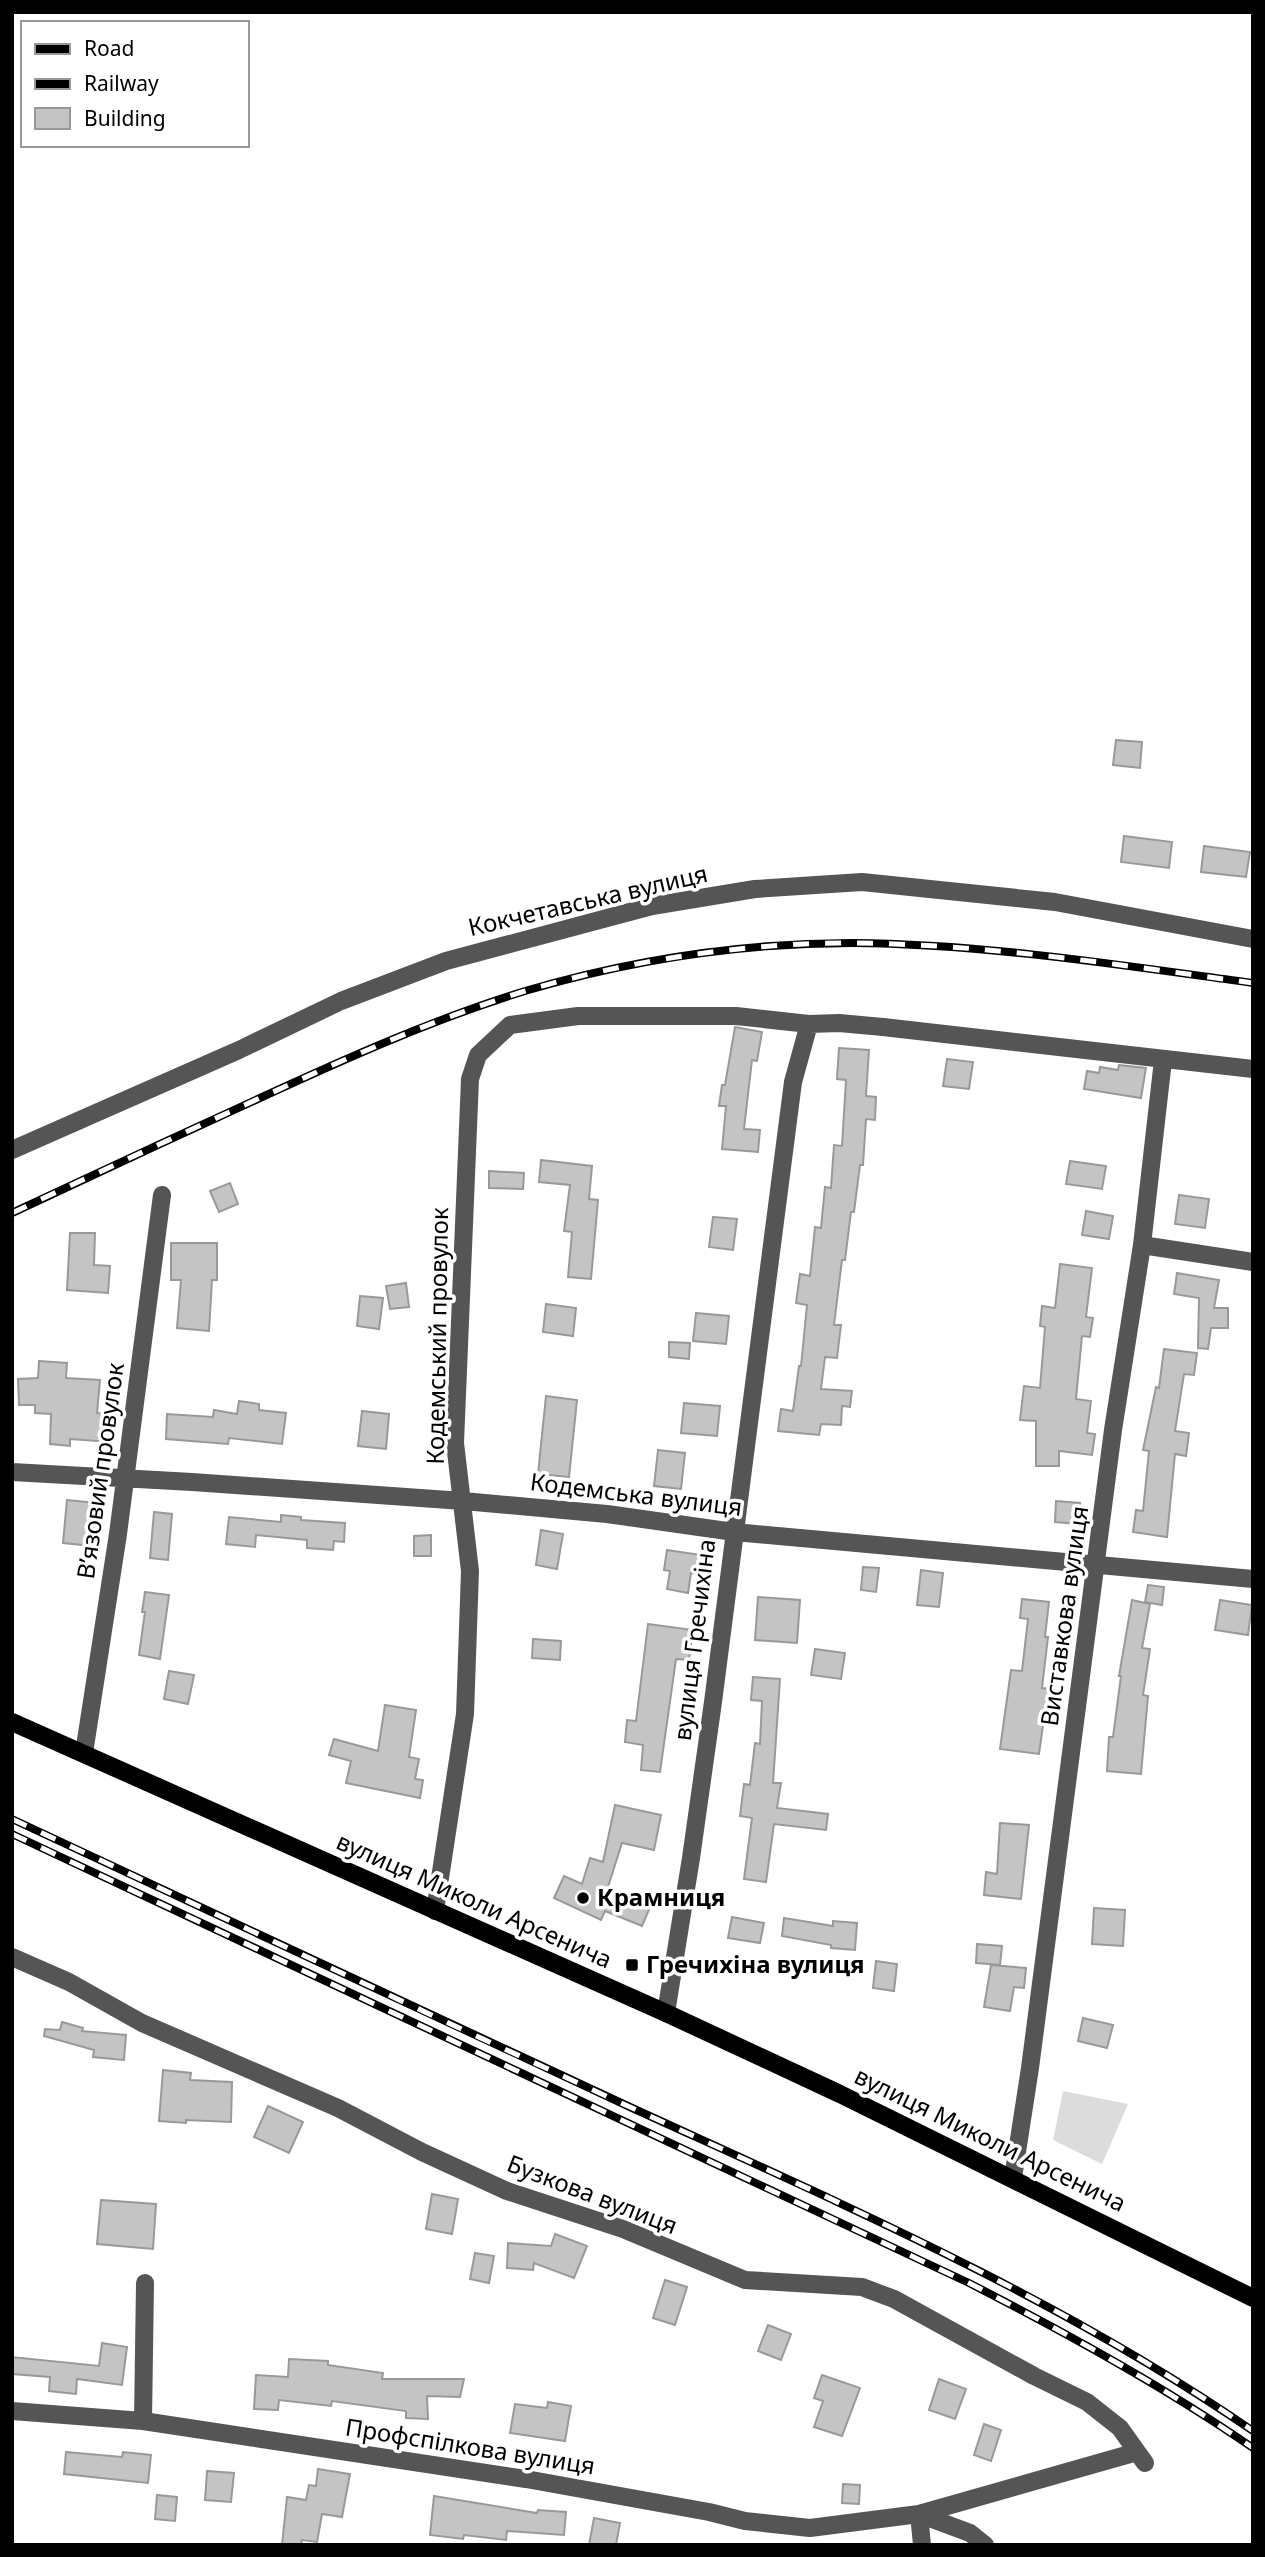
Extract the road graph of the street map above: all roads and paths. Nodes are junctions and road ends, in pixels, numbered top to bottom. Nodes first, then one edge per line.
1 (1253, 939) edge
2 (809, 1024) junction
3 (1163, 1060) junction
4 (1253, 1069) edge
5 (12, 1150) edge
6 (162, 1195) dead end
7 (1142, 1245) junction
8 (1253, 1262) edge
9 (12, 1472) edge
10 (125, 1478) junction
11 (463, 1502) junction
12 (734, 1532) junction
13 (1097, 1564) junction
14 (1253, 1579) edge
15 (12, 1722) edge
16 (84, 1753) junction
17 (435, 1911) junction
18 (12, 1957) edge
19 (666, 2013) junction
20 (1013, 2178) junction
21 (145, 2283) dead end
22 (1253, 2298) edge
23 (12, 2411) edge
24 (143, 2421) junction
25 (1141, 2458) joint
26 (919, 2514) junction
27 (922, 2545) edge
28 (985, 2545) edge

1 - 5 street, Кокчетавська вулиця
2 - 3 street
2 - 11 street, Кодемський провулок
2 - 12 street, вулиця Гречихіна
3 - 4 street
3 - 7 street, Виставкова вулиця
6 - 10 street, Вʼязовий провулок
7 - 8 street
7 - 13 street, Виставкова вулиця
9 - 10 street, Кодемська вулиця
10 - 11 street, Кодемська вулиця
10 - 16 street, Вʼязовий провулок
11 - 12 street, Кодемська вулиця
11 - 17 street, Кодемський провулок
12 - 13 street, Кодемська вулиця
12 - 19 street, вулиця Гречихіна
13 - 14 street, Кодемська вулиця
13 - 20 street, Виставкова вулиця
15 - 16 main road, вулиця Миколи Арсенича
16 - 17 main road, вулиця Миколи Арсенича
17 - 19 main road, вулиця Миколи Арсенича
18 - 25 street, Бузкова вулиця
19 - 20 main road, вулиця Миколи Арсенича
20 - 22 main road, вулиця Миколи Арсенича
21 - 24 street
23 - 24 street, Профспілкова вулиця
24 - 26 street, Профспілкова вулиця
25 - 26 street, Профспілкова вулиця
26 - 27 street
26 - 28 street, Профспілкова вулиця

